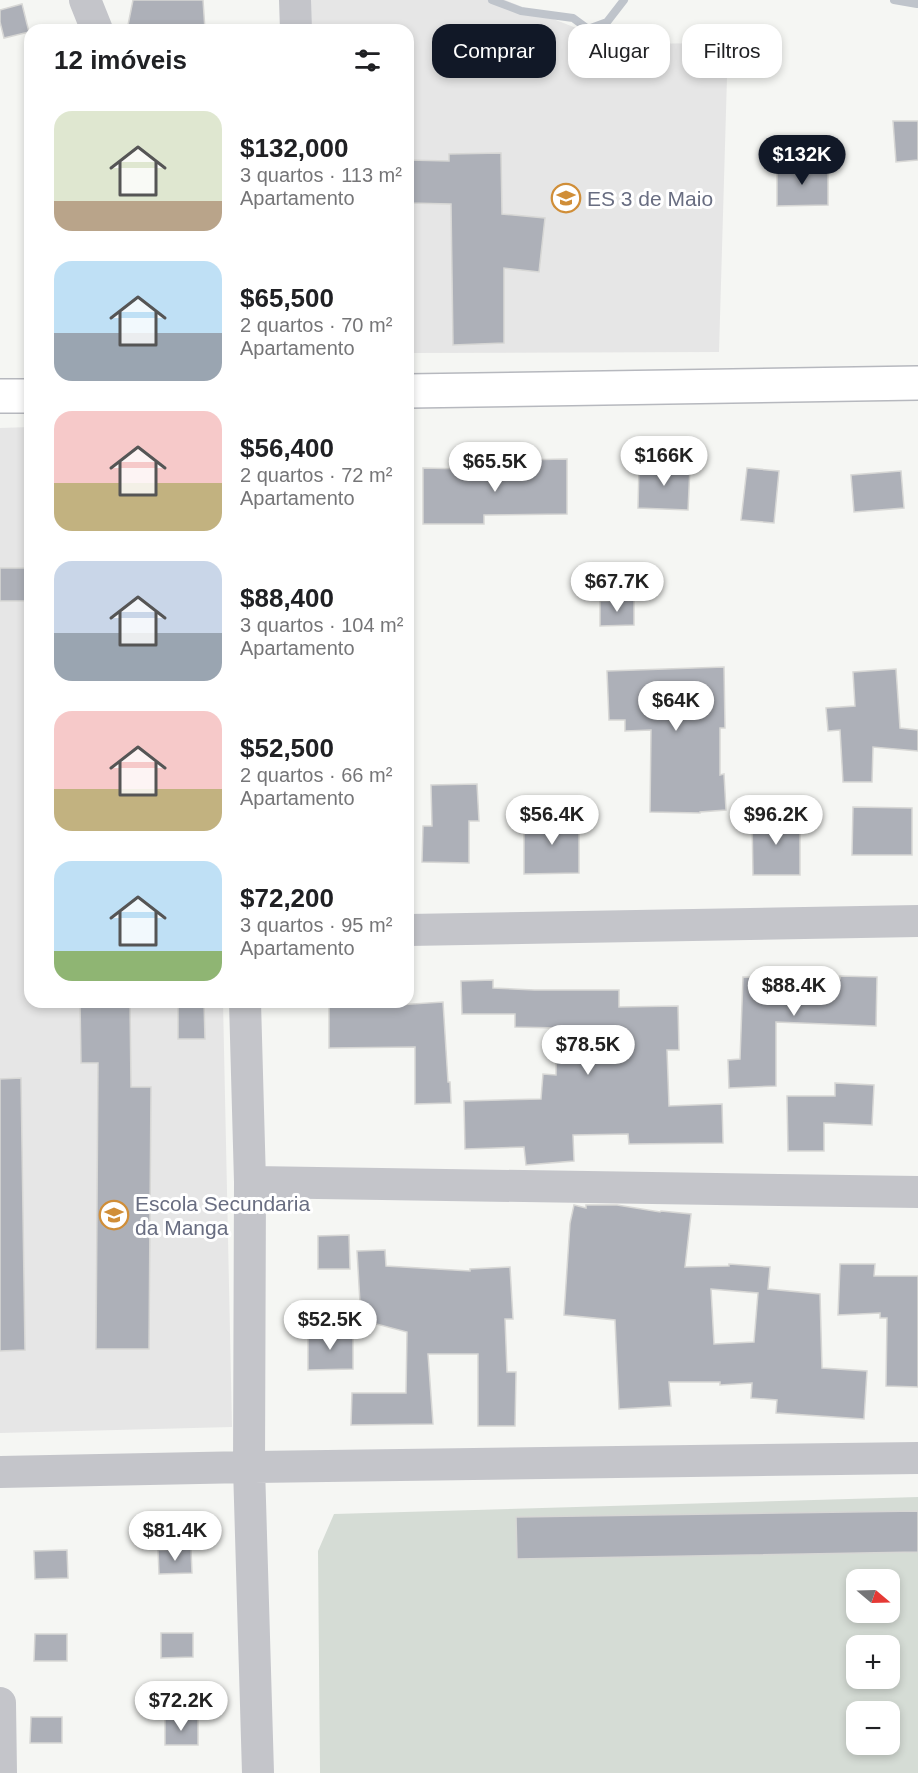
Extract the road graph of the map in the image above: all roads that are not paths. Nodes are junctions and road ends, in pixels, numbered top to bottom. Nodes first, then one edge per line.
1 (85, 0) edge
2 (295, 0) edge
3 (95, 24) edge
4 (296, 24) edge
5 (918, 383) edge
6 (414, 390) edge
7 (0, 396) edge
8 (24, 396) edge
9 (918, 921) edge
10 (414, 930) edge
11 (245, 1008) edge
12 (250, 1182) junction
13 (918, 1192) edge
14 (918, 1458) edge
15 (249, 1467) junction
16 (0, 1473) edge
17 (0, 1703) edge
18 (1, 1773) edge
19 (258, 1773) edge

1 - 3 street
2 - 4 street
5 - 6 street
7 - 8 street
9 - 10 street
11 - 12 street
12 - 13 street
12 - 15 street
14 - 15 street
15 - 16 street
15 - 19 street
17 - 18 street

